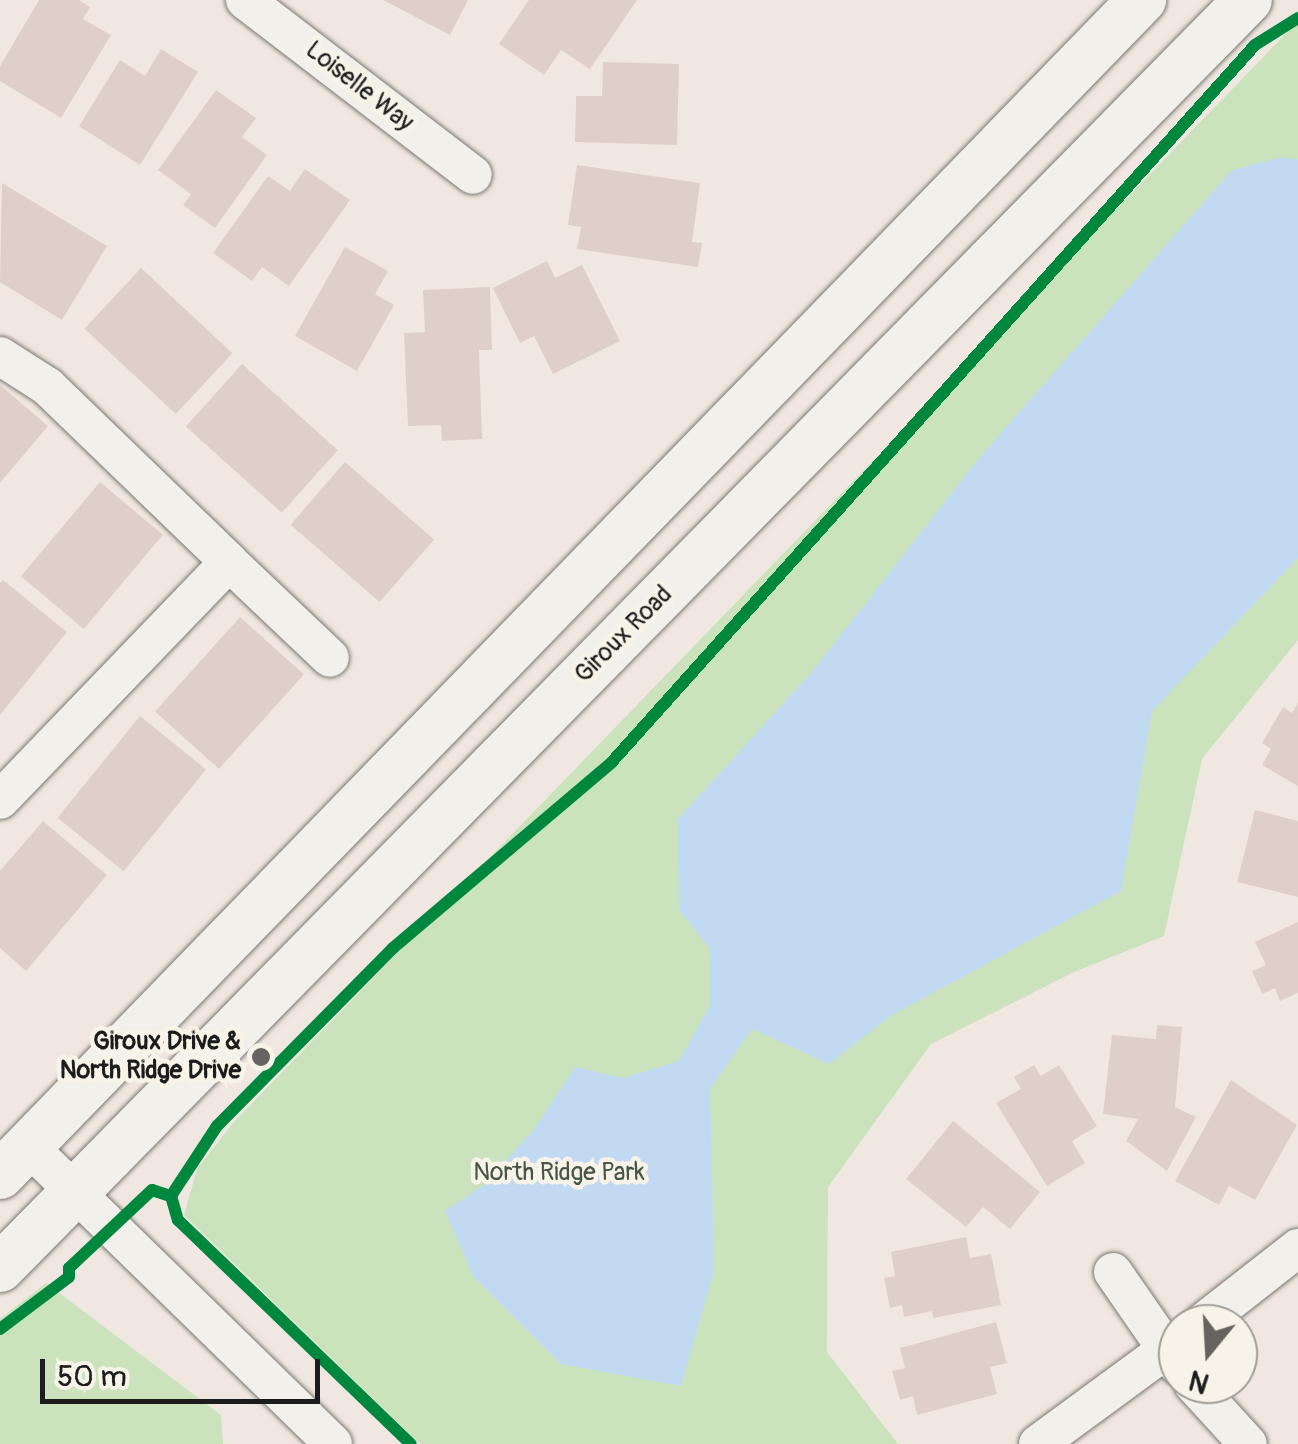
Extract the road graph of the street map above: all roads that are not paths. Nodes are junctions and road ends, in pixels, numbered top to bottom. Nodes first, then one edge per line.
1 (245, 0) edge
2 (1142, 0) edge
3 (1248, 0) edge
4 (472, 175) dead end
5 (0, 356) edge
6 (229, 562) junction
7 (330, 658) dead end
8 (0, 800) edge
9 (14, 1160) edge
10 (76, 1194) junction
11 (1298, 1248) edge
12 (0, 1268) edge
13 (1112, 1272) dead end
14 (1227, 1304) edge
15 (1158, 1331) edge
16 (1158, 1363) edge
17 (1211, 1404) edge
18 (318, 1439) edge
19 (1038, 1444) edge
20 (1248, 1444) edge

1 - 4 street, Loiselle Way
2 - 9 main road
3 - 10 main road, Giroux Road
5 - 6 street
6 - 7 street
6 - 8 street
9 - 10 street
10 - 12 main road, Giroux Road
10 - 18 street
11 - 14 street
13 - 15 street
16 - 19 street
17 - 20 street

